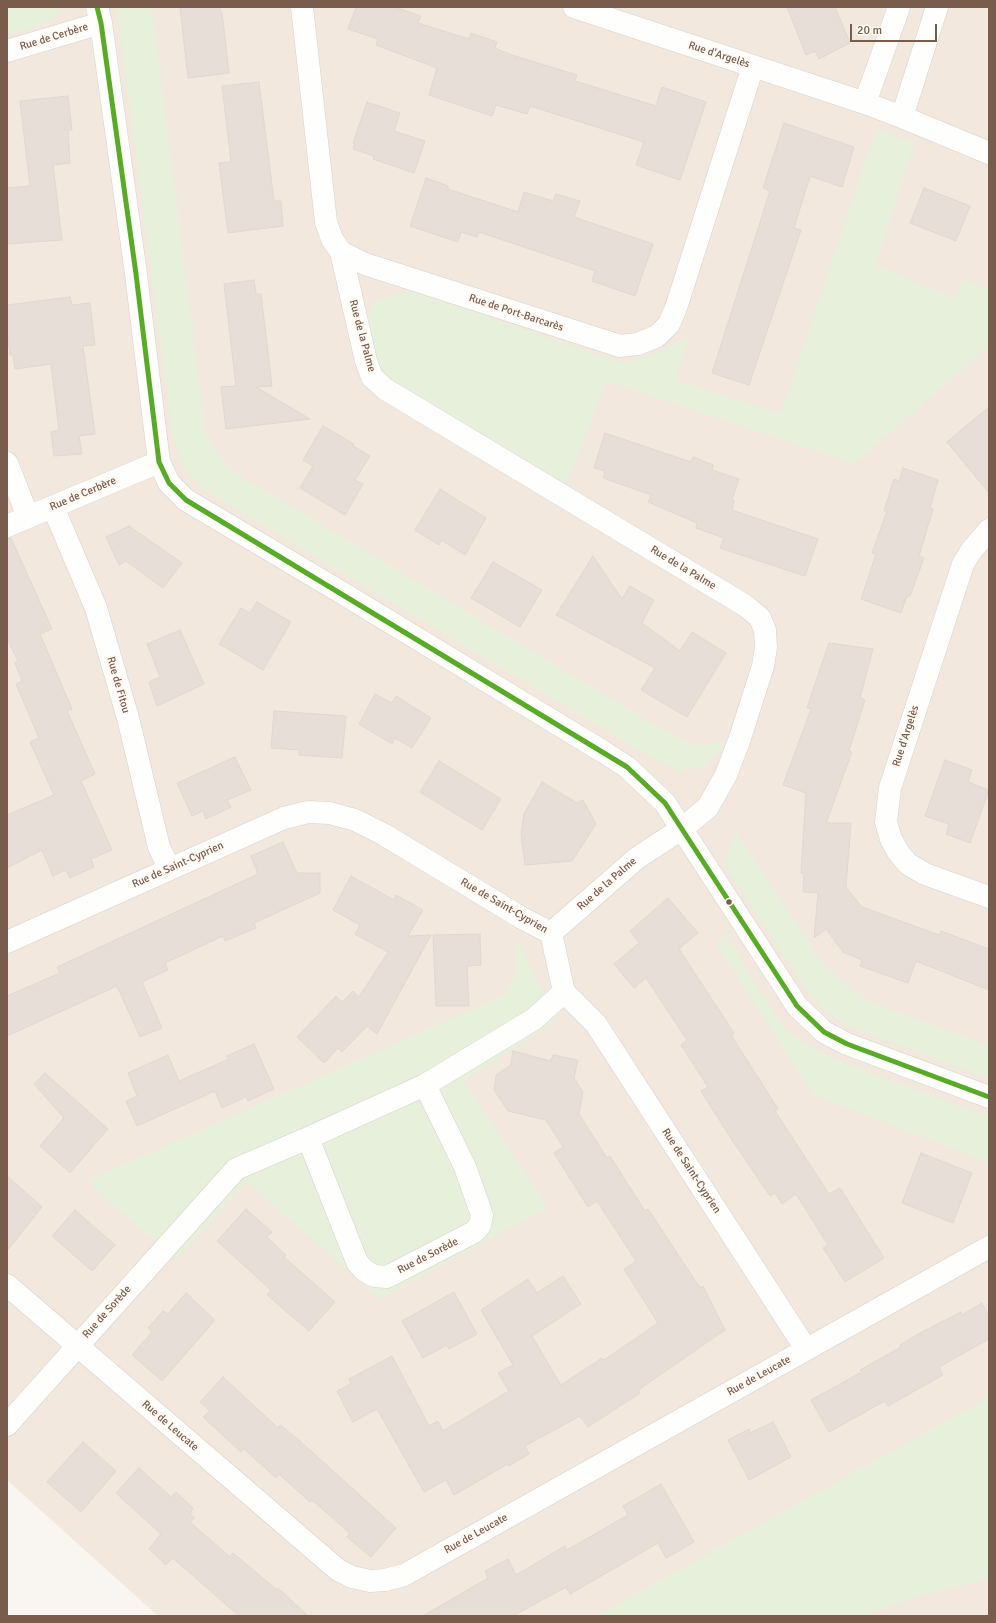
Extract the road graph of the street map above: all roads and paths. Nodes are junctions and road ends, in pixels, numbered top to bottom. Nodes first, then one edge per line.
1 (302, 7) edge
2 (574, 7) edge
3 (899, 7) edge
4 (937, 7) edge
5 (99, 15) edge
6 (7, 51) edge
7 (753, 66) junction
8 (865, 104) junction
9 (902, 116) junction
10 (989, 153) edge
11 (341, 252) junction
12 (160, 462) junction
13 (7, 463) edge
14 (53, 507) junction
15 (28, 517) junction
16 (7, 526) edge
17 (989, 530) edge
18 (683, 828) junction
19 (169, 868) junction
20 (989, 897) edge
21 (551, 933) junction
22 (7, 942) edge
23 (564, 992) junction
24 (424, 1085) junction
25 (989, 1097) edge
26 (308, 1138) junction
27 (989, 1247) edge
28 (7, 1285) edge
29 (76, 1346) junction
30 (806, 1349) junction
31 (7, 1425) edge

1 - 11 street
2 - 7 street, Rue d'Argelès
3 - 8 street
4 - 9 street
5 - 6 street, Rue de Cerbère
5 - 12 street
7 - 8 street, Rue d'Argelès
7 - 11 street, Rue de Port-Barcarès
8 - 9 street, Rue d'Argelès
9 - 10 street, Rue d'Argelès
11 - 18 street, Rue de la Palme
12 - 14 street, Rue de Cerbère
12 - 18 street
13 - 15 street
14 - 15 street, Rue de Cerbère
14 - 19 street, Rue de Fitou
15 - 16 street, Rue de Cerbère
17 - 20 street, Rue d'Argelès
18 - 21 street, Rue de la Palme
18 - 25 street
19 - 21 street, Rue de Saint-Cyprien
19 - 22 street, Rue de Saint-Cyprien
21 - 23 street, Rue de Saint-Cyprien
23 - 24 street, Rue de Sorède
23 - 30 street, Rue de Saint-Cyprien
24 - 26 street, Rue de Sorède
24 - 26 street, Rue de Sorède
26 - 29 street, Rue de Sorède
27 - 30 street, Rue de Leucate
28 - 29 street, Rue de Leucate
29 - 30 street, Rue de Leucate
29 - 31 street, Rue de Sorède

